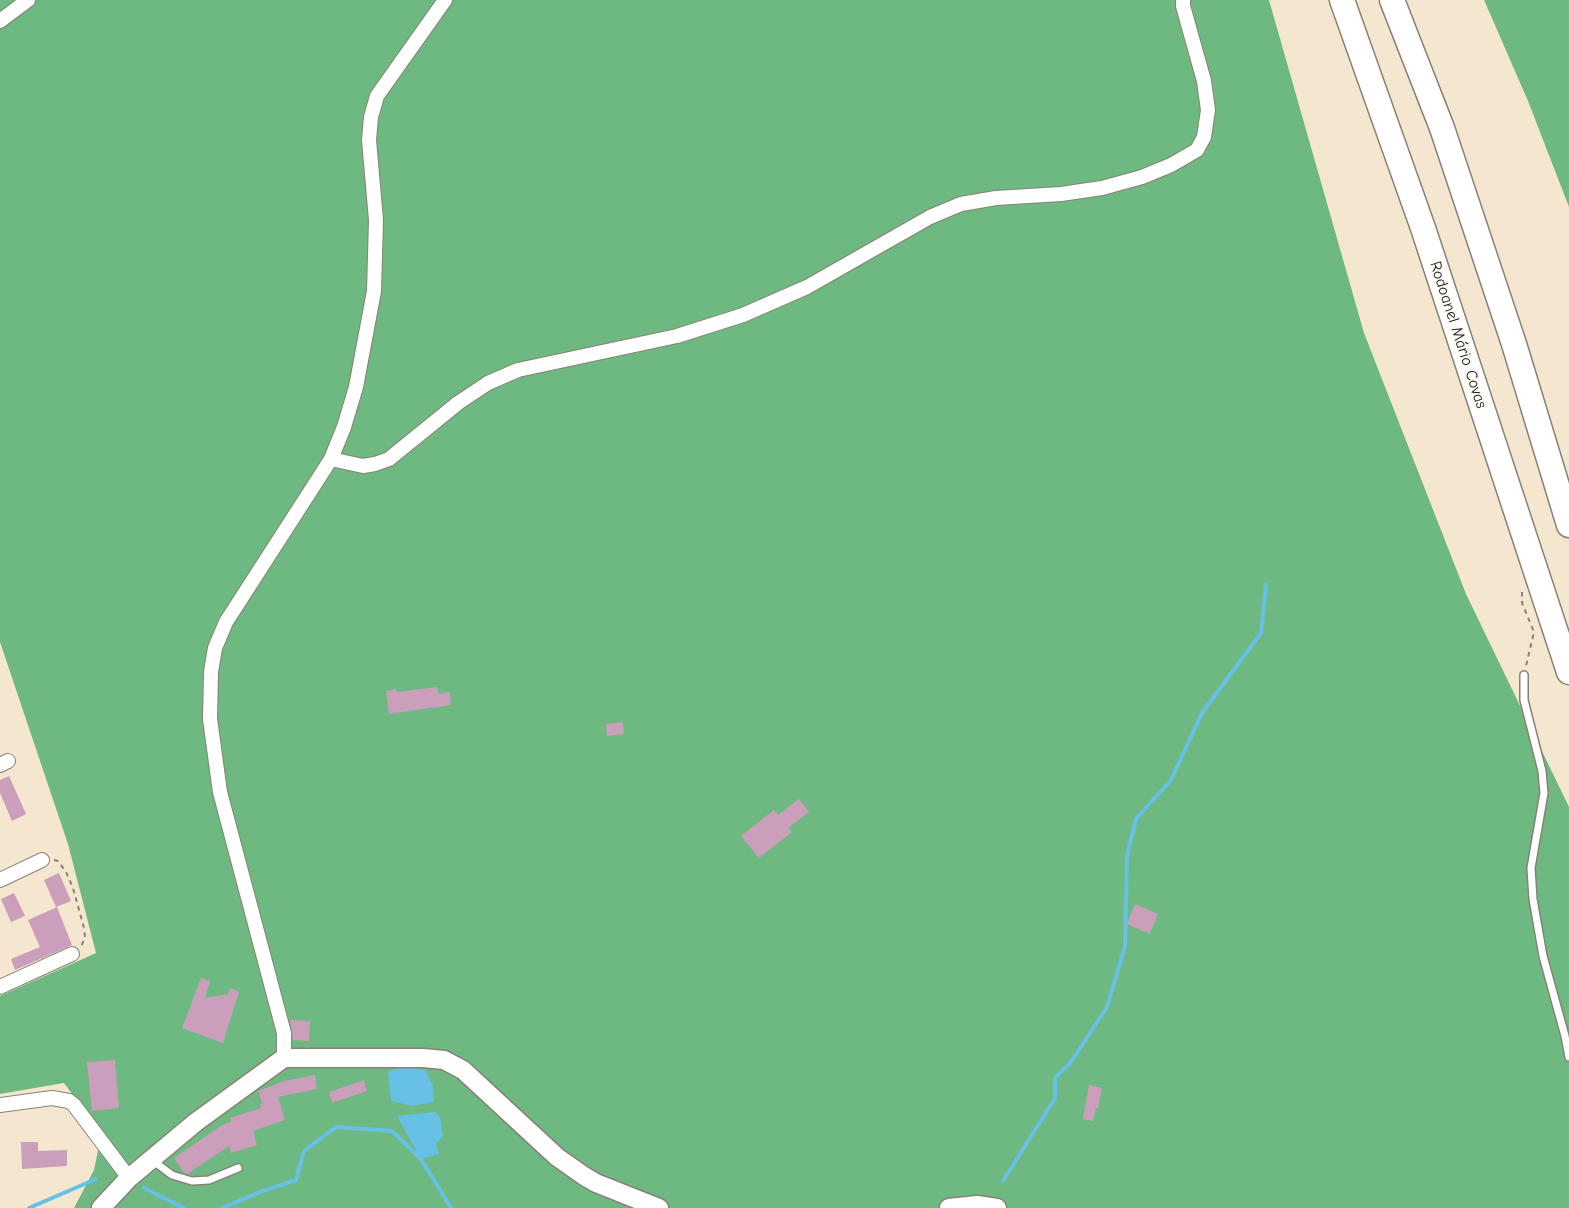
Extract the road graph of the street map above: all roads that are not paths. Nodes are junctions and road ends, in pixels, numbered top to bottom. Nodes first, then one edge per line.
1 (28, 0) edge
2 (445, 0) edge
3 (1183, 0) edge
4 (1342, 0) edge
5 (1392, 0) edge
6 (0, 21) edge
7 (331, 459) junction
8 (1569, 525) edge
9 (1569, 672) edge
10 (1524, 675) dead end
11 (42, 861) road end
12 (0, 880) edge
13 (72, 954) road end
14 (0, 987) edge
15 (1569, 1057) edge
16 (284, 1058) junction
17 (0, 1106) edge
18 (150, 1159) junction
19 (238, 1168) dead end
20 (129, 1178) junction
21 (101, 1208) edge
22 (659, 1208) edge
23 (949, 1208) edge
24 (997, 1208) edge

1 - 6 street
2 - 7 street
3 - 7 street
4 - 9 highway, Rodoanel Mário Covas
5 - 8 highway
7 - 16 street
10 - 15 lane
11 - 12 street
13 - 14 street
16 - 18 main road
16 - 22 main road
17 - 20 street
18 - 19 lane
18 - 20 main road
20 - 21 main road
23 - 24 main road

